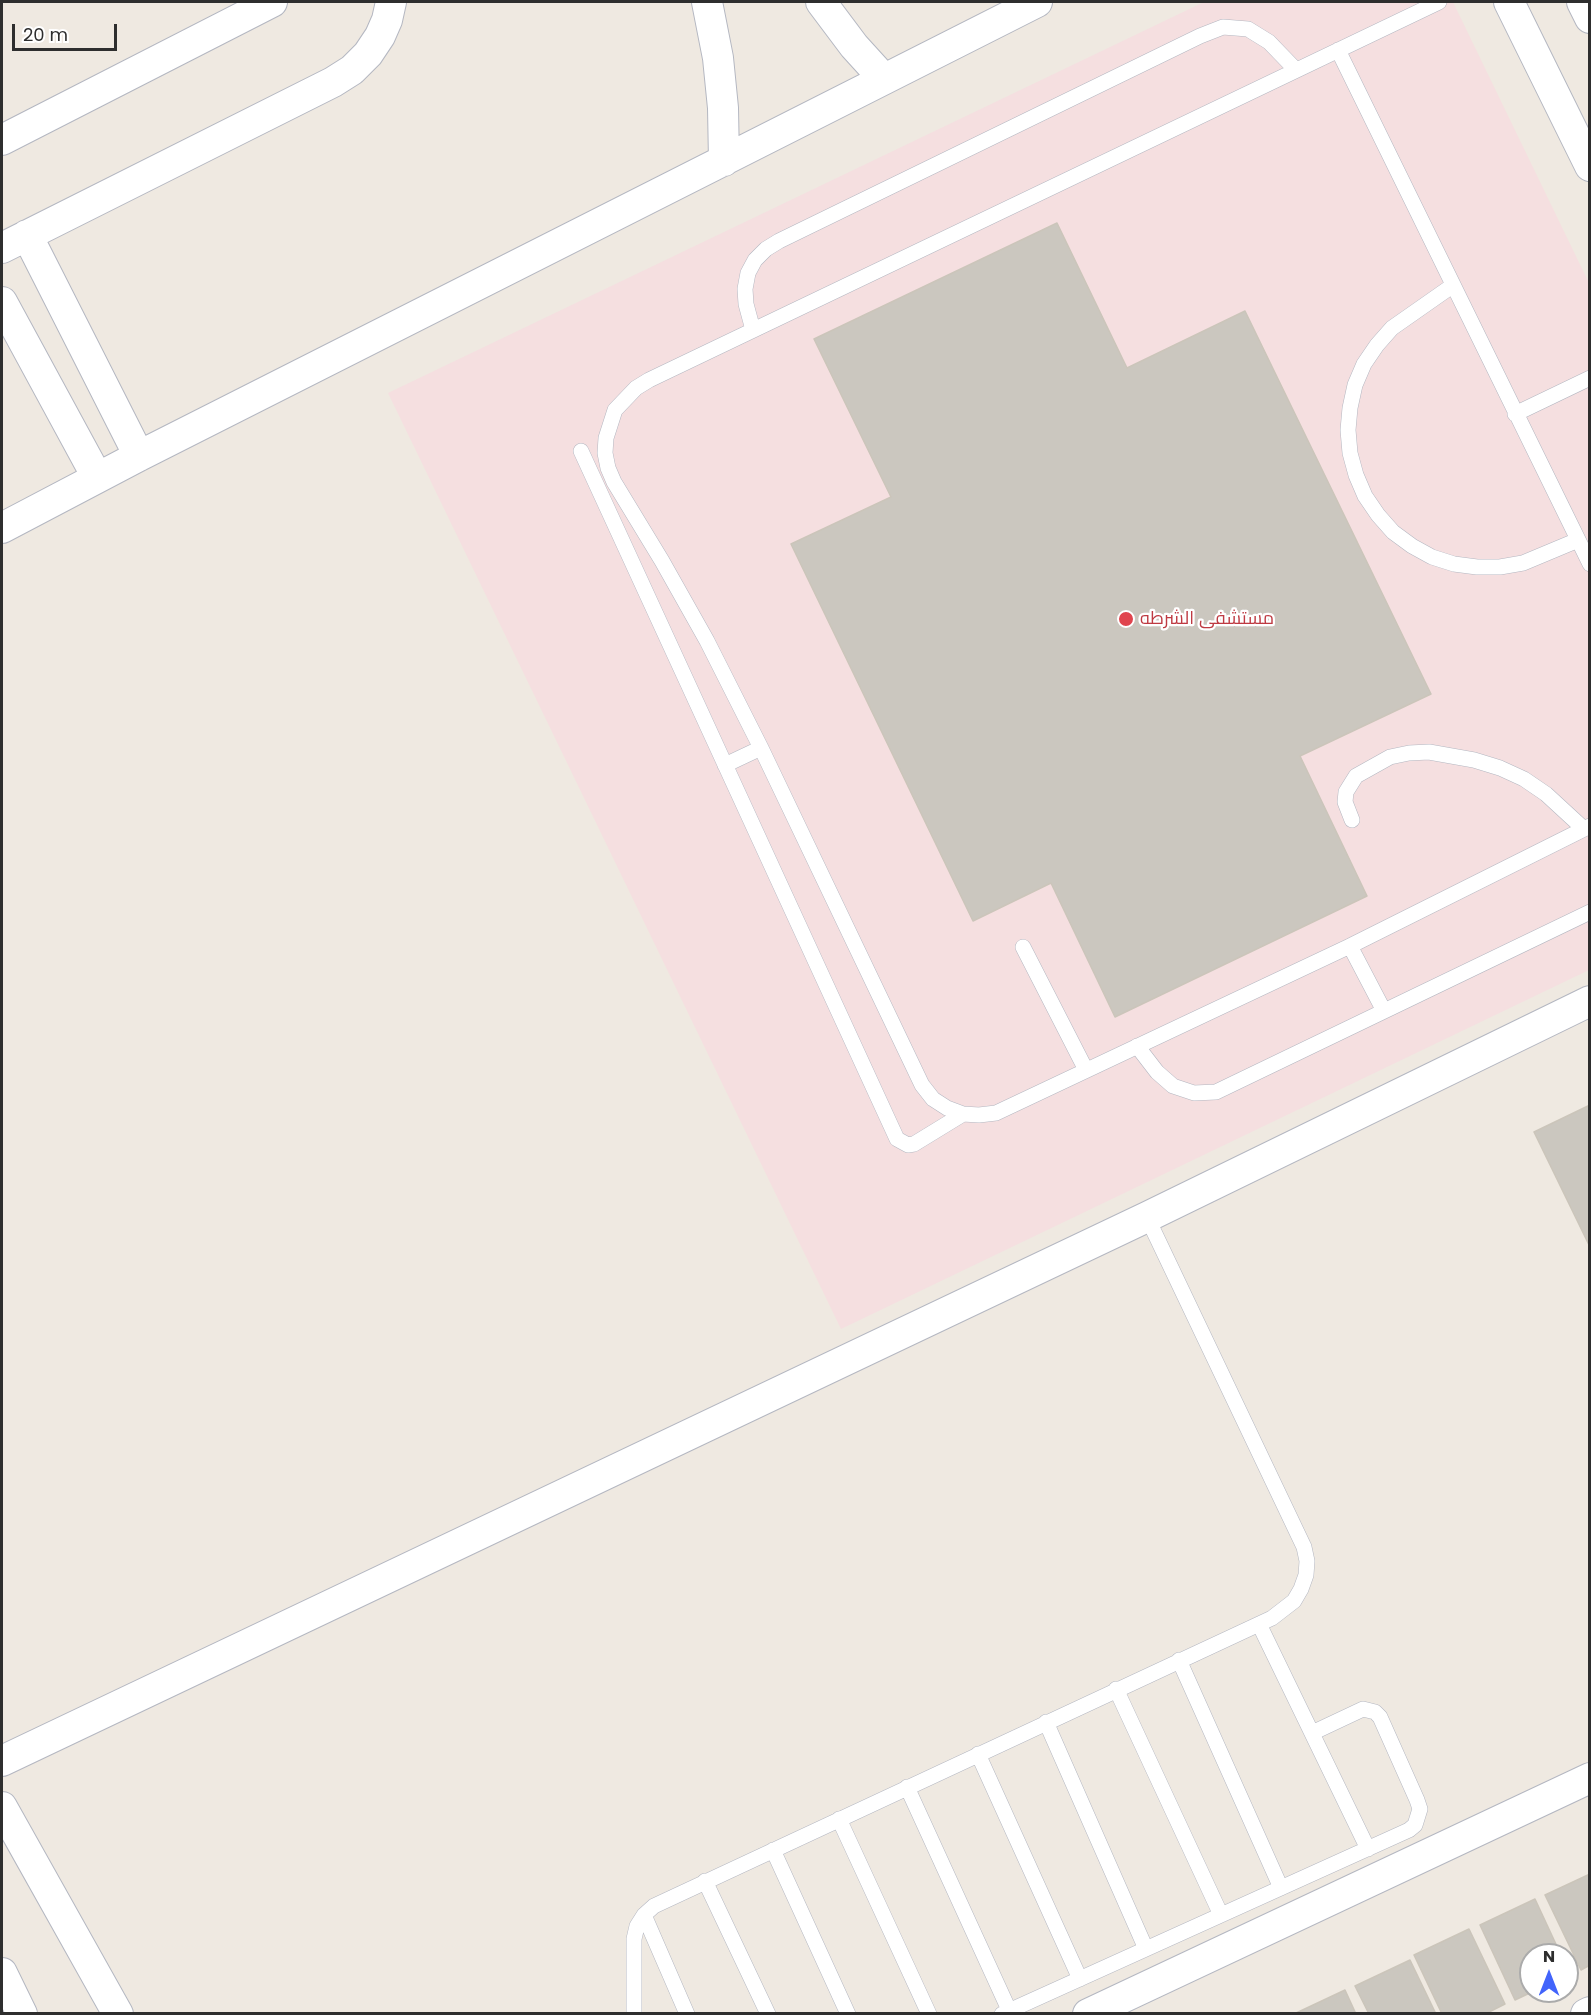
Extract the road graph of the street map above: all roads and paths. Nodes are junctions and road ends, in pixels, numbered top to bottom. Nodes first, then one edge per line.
1 (272, 2) edge
2 (391, 2) edge
3 (707, 2) edge
4 (821, 2) edge
5 (1037, 2) edge
6 (1439, 2) edge
7 (1509, 2) edge
8 (1582, 2) edge
9 (1590, 18) edge
10 (1338, 50) junction
11 (1296, 70) junction
12 (884, 79) junction
13 (2, 140) edge
14 (724, 161) junction
15 (1590, 166) edge
16 (14, 242) edge
17 (1452, 286) junction
18 (2, 302) edge
19 (753, 330) junction
20 (1590, 378) edge
21 (1515, 414) junction
22 (581, 451) dead end
23 (139, 456) junction
24 (97, 477) junction
25 (2, 528) edge
26 (1578, 540) junction
27 (1590, 564) edge
28 (761, 748) junction
29 (725, 765) junction
30 (1352, 820) dead end
31 (1587, 828) edge
32 (1590, 912) edge
33 (1350, 946) junction
34 (1023, 947) dead end
35 (1590, 1001) edge
36 (1384, 1011) junction
37 (1137, 1046) junction
38 (1086, 1070) junction
39 (963, 1114) junction
40 (1148, 1217) junction
41 (1259, 1624) junction
42 (1179, 1660) junction
43 (1116, 1689) junction
44 (1046, 1722) junction
45 (1312, 1733) junction
46 (978, 1754) junction
47 (2, 1761) edge
48 (1590, 1778) edge
49 (907, 1787) junction
50 (2, 1806) edge
51 (839, 1819) junction
52 (1368, 1849) junction
53 (773, 1850) junction
54 (705, 1881) junction
55 (1281, 1888) junction
56 (644, 1915) junction
57 (1221, 1915) junction
58 (1146, 1949) junction
59 (2, 1973) edge
60 (1080, 1979) junction
61 (1006, 2012) edge
62 (22, 2013) edge
63 (118, 2013) edge
64 (634, 2013) edge
65 (687, 2013) edge
66 (768, 2013) edge
67 (848, 2013) edge
68 (929, 2013) edge
69 (1088, 2013) edge

1 - 13 street
2 - 16 street
3 - 14 street
4 - 12 street
5 - 12 street
6 - 10 lane
7 - 15 street
8 - 9 street
10 - 11 lane
10 - 17 lane
11 - 19 lane
11 - 19 lane
12 - 14 street
14 - 23 street
16 - 23 street
17 - 21 lane
17 - 26 lane
18 - 24 street
19 - 28 lane
20 - 21 lane
21 - 26 lane
22 - 29 lane
23 - 24 street
24 - 25 street
26 - 27 lane
28 - 29 lane
28 - 39 lane
29 - 39 lane
30 - 31 lane
31 - 33 lane
32 - 36 lane
33 - 36 lane
33 - 37 lane
34 - 38 lane
35 - 40 street
36 - 37 lane
37 - 38 lane
38 - 39 lane
40 - 41 lane
40 - 47 street
41 - 42 lane
41 - 45 lane
42 - 43 lane
42 - 55 lane
43 - 44 lane
43 - 57 lane
44 - 46 lane
44 - 58 lane
45 - 52 lane
45 - 52 lane
46 - 49 lane
46 - 60 lane
48 - 69 street
49 - 51 lane
49 - 61 lane
50 - 63 street
51 - 53 lane
51 - 68 lane
52 - 55 lane
53 - 54 lane
53 - 67 lane
54 - 56 lane
54 - 66 lane
55 - 57 lane
56 - 64 lane
56 - 65 lane
57 - 58 lane
58 - 60 lane
59 - 62 street
60 - 61 lane

